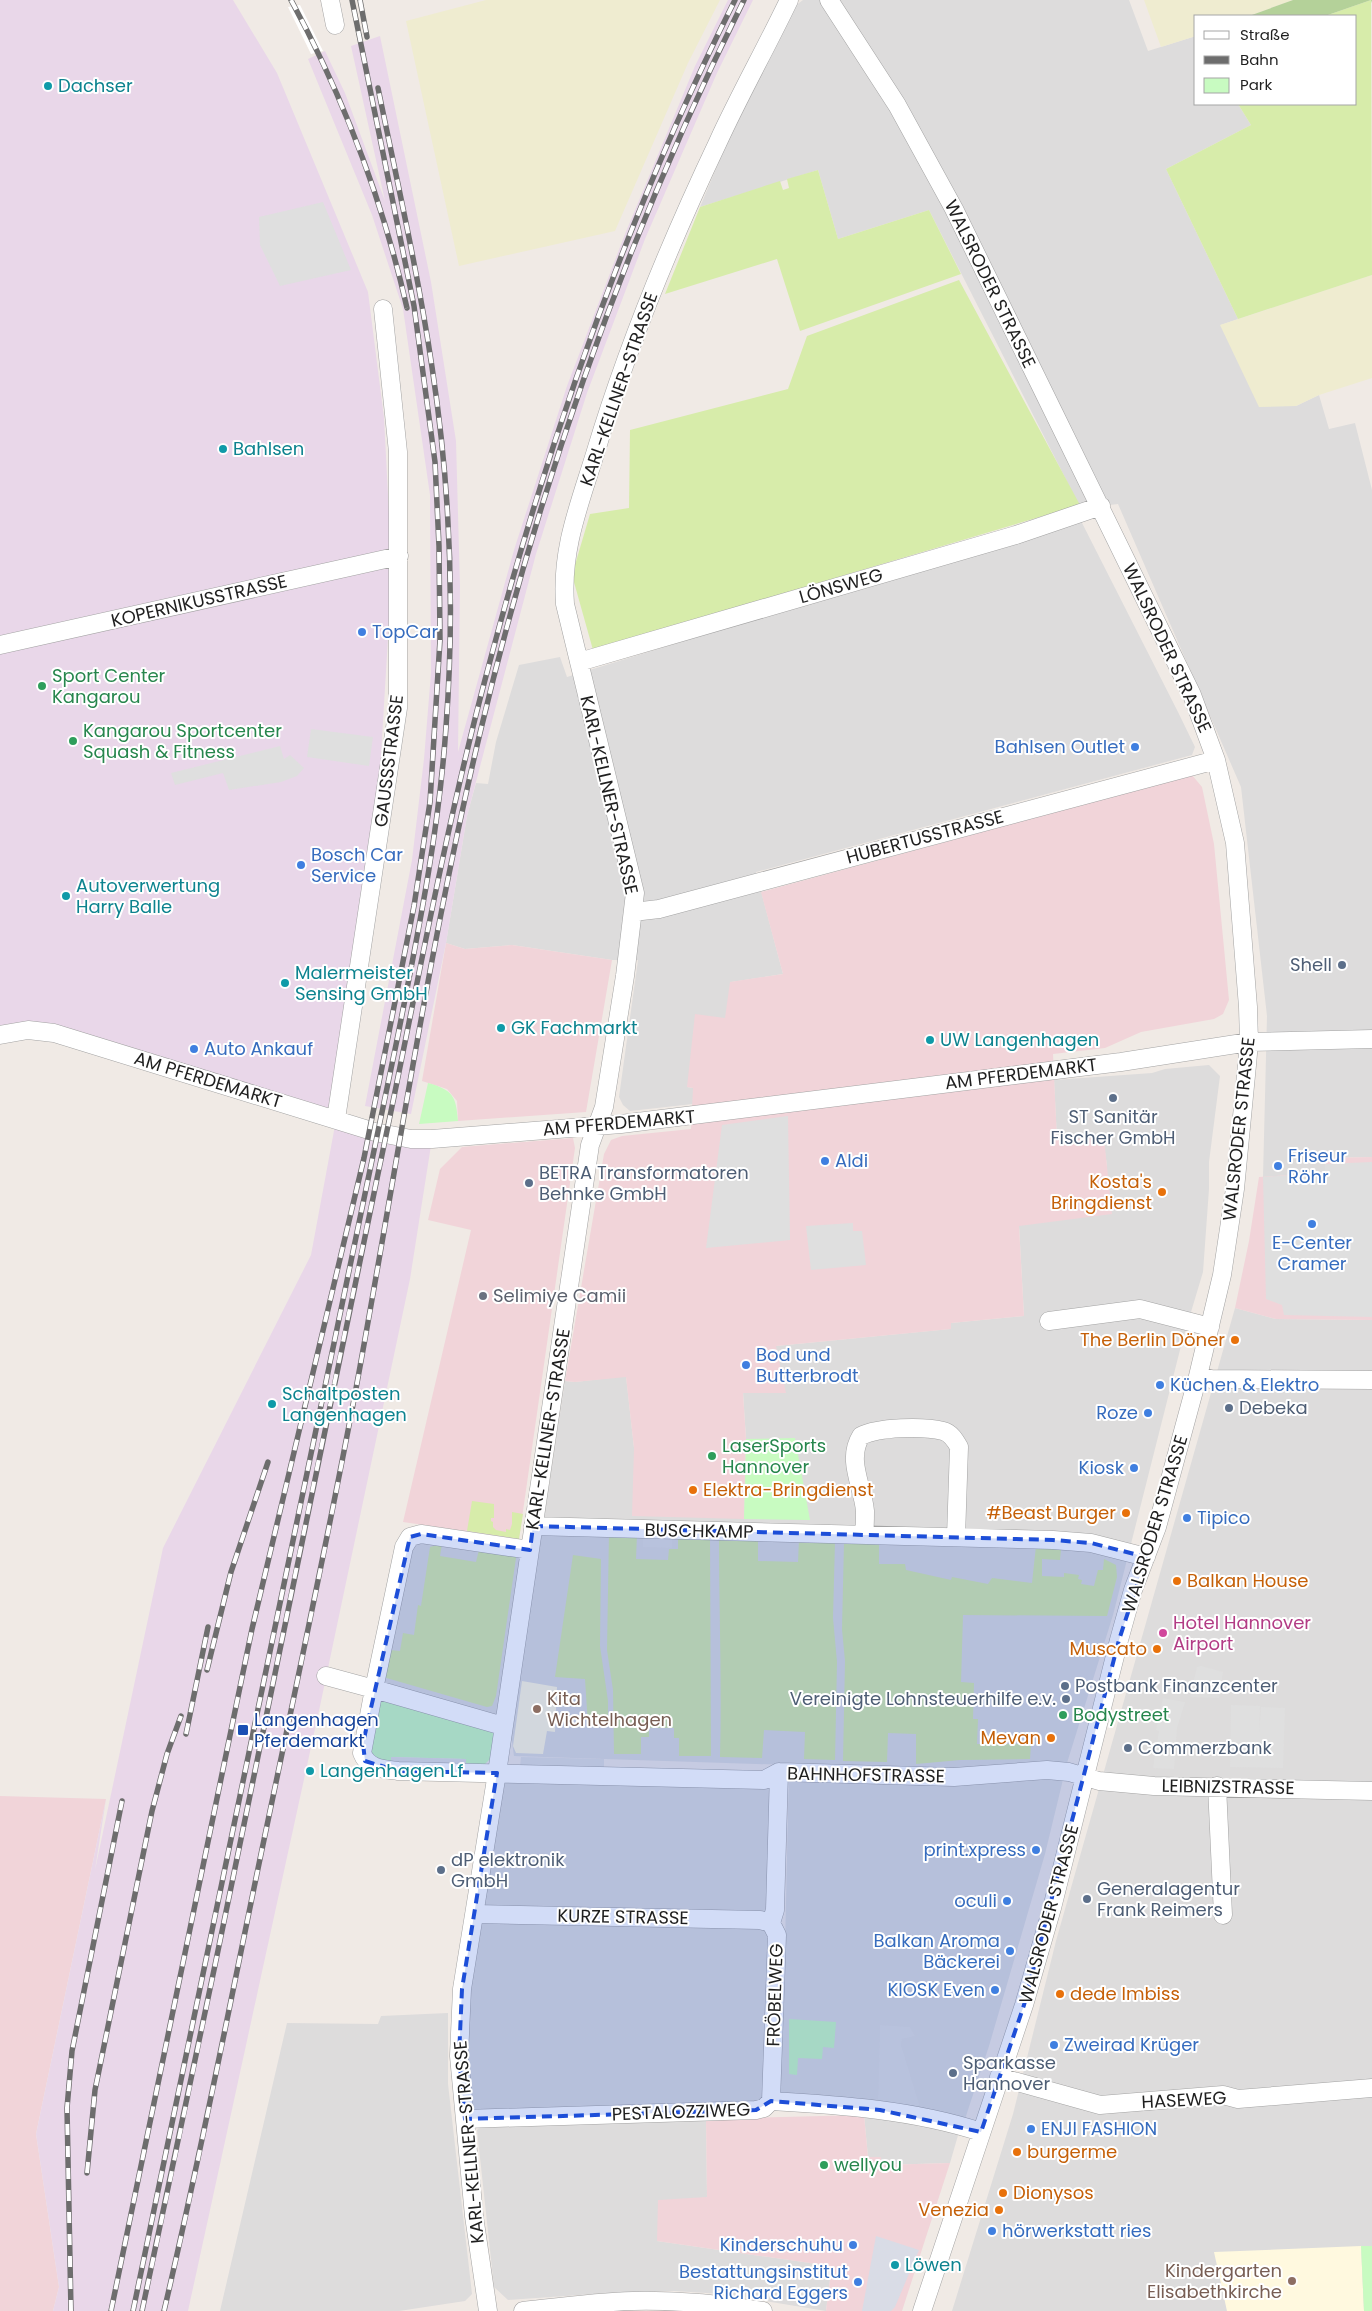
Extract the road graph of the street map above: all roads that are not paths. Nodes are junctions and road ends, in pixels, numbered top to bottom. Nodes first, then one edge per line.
1 (330, 0) edge
2 (789, 0) edge
3 (829, 0) edge
4 (335, 24) dead end
5 (383, 309) dead end
6 (1101, 506) junction
7 (398, 556) junction
8 (0, 645) edge
9 (579, 662) junction
10 (1216, 760) junction
11 (634, 912) junction
12 (0, 1035) edge
13 (1372, 1039) edge
14 (1249, 1042) junction
15 (336, 1119) junction
16 (597, 1126) junction
17 (1049, 1321) dead end
18 (1210, 1327) junction
19 (1198, 1376) junction
20 (1372, 1380) edge
21 (533, 1526) junction
22 (864, 1535) junction
23 (956, 1537) junction
24 (530, 1550) junction
25 (1146, 1558) junction
26 (326, 1676) dead end
27 (374, 1689) junction
28 (503, 1726) junction
29 (779, 1772) junction
30 (496, 1773) junction
31 (1086, 1777) junction
32 (1217, 1786) junction
33 (1372, 1791) edge
34 (475, 1914) junction
35 (1223, 1915) dead end
36 (770, 1923) junction
37 (999, 2077) junction
38 (1372, 2088) edge
39 (771, 2101) junction
40 (465, 2119) junction
41 (981, 2132) junction
42 (488, 2311) edge
43 (523, 2311) edge
44 (763, 2311) edge
45 (922, 2311) edge

1 - 4 street
2 - 9 street, KARL-KELLNER-STRASSE
3 - 6 street, WALSRODER STRASSE
5 - 7 street, GAUSSSTRASSE
6 - 9 street, LÖNSWEG
6 - 10 street, WALSRODER STRASSE
7 - 8 street, KOPERNIKUSSTRASSE
7 - 15 street, GAUSSSTRASSE
9 - 11 street, KARL-KELLNER-STRASSE
10 - 11 street, HUBERTUSSTRASSE
10 - 14 street, WALSRODER STRASSE
11 - 16 street, KARL-KELLNER-STRASSE
12 - 15 street, AM PFERDEMARKT
13 - 14 street, AM PFERDEMARKT
14 - 16 street, AM PFERDEMARKT
14 - 18 street, WALSRODER STRASSE
15 - 16 street, AM PFERDEMARKT
16 - 21 street, KARL-KELLNER-STRASSE
17 - 18 street
18 - 19 street, WALSRODER STRASSE
19 - 20 street
19 - 25 street, WALSRODER STRASSE
21 - 22 street, BUSCHKAMP
21 - 24 street, KARL-KELLNER-STRASSE
22 - 23 street, BUSCHKAMP
22 - 23 street
23 - 25 street, BUSCHKAMP
24 - 27 street
24 - 28 street, KARL-KELLNER-STRASSE
25 - 31 street, WALSRODER STRASSE
26 - 27 street
27 - 28 street
27 - 30 street, BAHNHOFSTRASSE
28 - 30 street, KARL-KELLNER-STRASSE
29 - 30 street, BAHNHOFSTRASSE
29 - 31 street, BAHNHOFSTRASSE
29 - 36 street, FRÖBELWEG
30 - 34 street, KARL-KELLNER-STRASSE
31 - 32 street, LEIBNIZSTRASSE
31 - 37 street, WALSRODER STRASSE
32 - 33 street, LEIBNIZSTRASSE
32 - 35 street
34 - 36 street, KURZE STRASSE
34 - 40 street, KARL-KELLNER-STRASSE
36 - 39 street, FRÖBELWEG
37 - 38 street, HASEWEG
37 - 41 street, WALSRODER STRASSE
39 - 40 street, PESTALOZZIWEG
39 - 41 street, PESTALOZZIWEG
40 - 42 street, KARL-KELLNER-STRASSE
41 - 45 street, WALSRODER STRASSE
43 - 44 street

